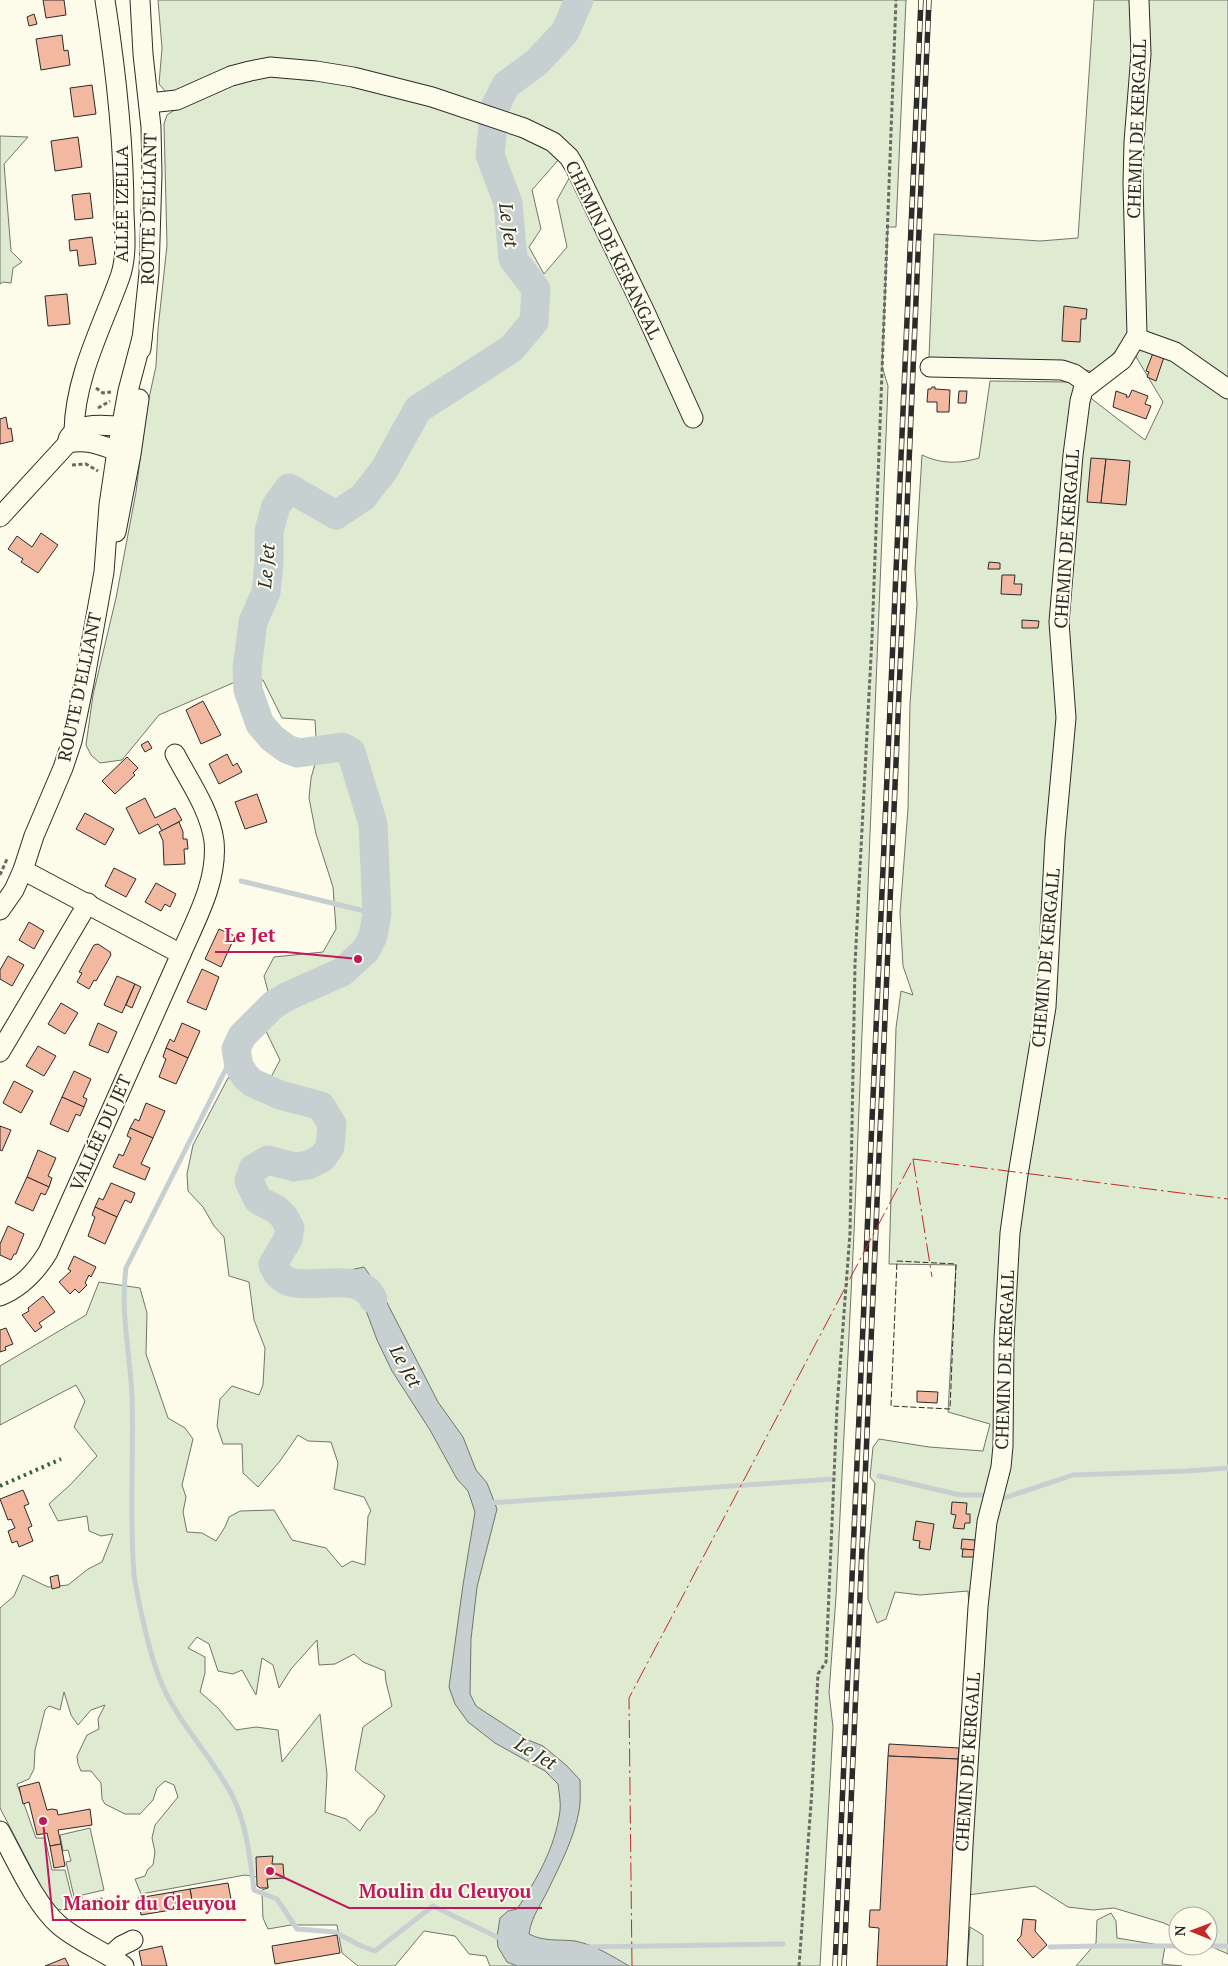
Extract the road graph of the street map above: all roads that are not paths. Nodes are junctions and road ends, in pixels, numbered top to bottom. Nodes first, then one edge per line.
1 (105, 0) edge
2 (140, 0) edge
3 (149, 0) edge
4 (1139, 0) edge
5 (147, 80) junction
6 (149, 103) junction
7 (1136, 338) junction
8 (930, 367) dead end
9 (1089, 385) junction
10 (1228, 389) edge
11 (693, 418) dead end
12 (128, 427) junction
13 (66, 442) junction
14 (124, 453) junction
15 (0, 518) edge
16 (175, 754) dead end
17 (23, 870) junction
18 (88, 903) junction
19 (0, 910) edge
20 (180, 954) junction
21 (0, 1052) edge
22 (0, 1296) edge
23 (0, 1831) edge
24 (133, 1940) dead end
25 (117, 1961) edge
26 (957, 1966) edge

1 - 13 street, ALLÉE IZELLA
2 - 5 street, ROUTE D'ELLIANT
3 - 5 street, ROUTE D'ELLIANT
4 - 7 street, CHEMIN DE KERGALL
5 - 6 street, ROUTE D'ELLIANT
6 - 11 street, CHEMIN DE KERANGAL
6 - 12 street, ROUTE D'ELLIANT
7 - 9 street, CHEMIN DE KERGALL
7 - 10 street
8 - 9 street
9 - 26 street, CHEMIN DE KERGALL
12 - 13 street
12 - 14 street, ROUTE D'ELLIANT
13 - 14 street
13 - 15 street
14 - 17 street, ROUTE D'ELLIANT
16 - 20 street, VALLÉE DU JET
17 - 18 street
17 - 19 street, ROUTE D'ELLIANT
18 - 20 street
18 - 21 street
20 - 22 street, VALLÉE DU JET
23 - 25 street
24 - 25 street

